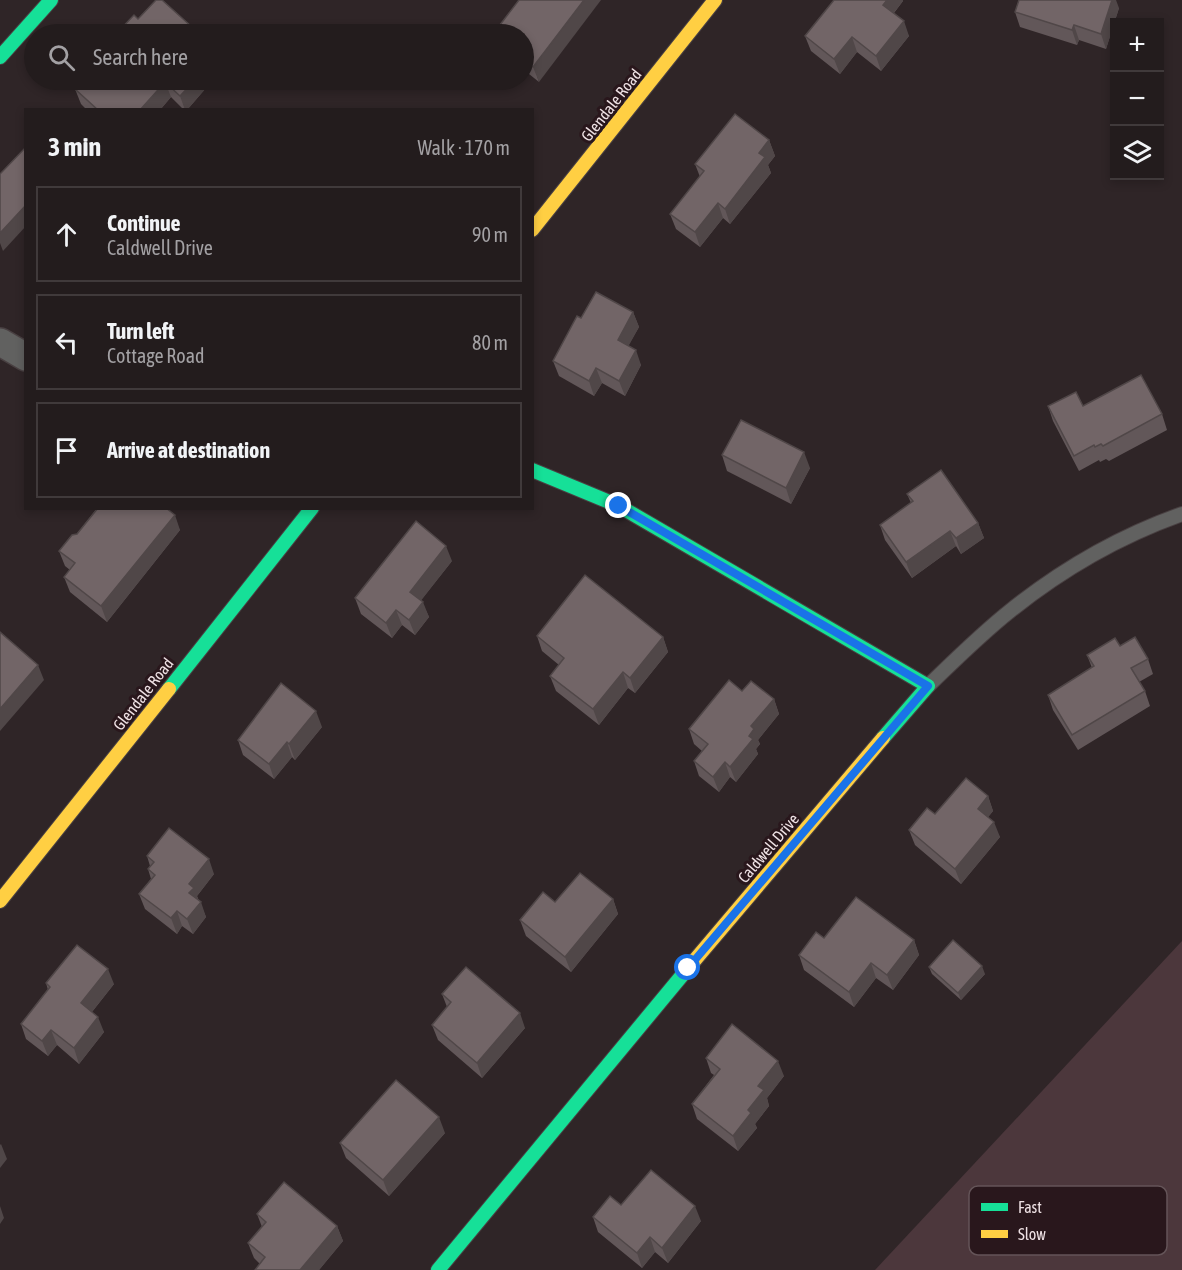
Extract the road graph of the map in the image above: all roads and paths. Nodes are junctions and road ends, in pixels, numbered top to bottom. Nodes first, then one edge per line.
1 (51, 0) edge
2 (715, 0) edge
3 (30, 24) edge
4 (24, 30) edge
5 (0, 57) edge
6 (534, 227) edge
7 (0, 342) edge
8 (24, 356) edge
9 (534, 471) edge
10 (310, 510) edge
11 (1182, 514) edge
12 (928, 686) junction
13 (0, 901) edge
14 (438, 1270) edge

1 - 3 street
2 - 6 street, Glendale Road
4 - 5 street
7 - 8 street
9 - 12 street
10 - 13 street, Glendale Road
11 - 12 lane, Caldwell Drive
12 - 14 street, Caldwell Drive

